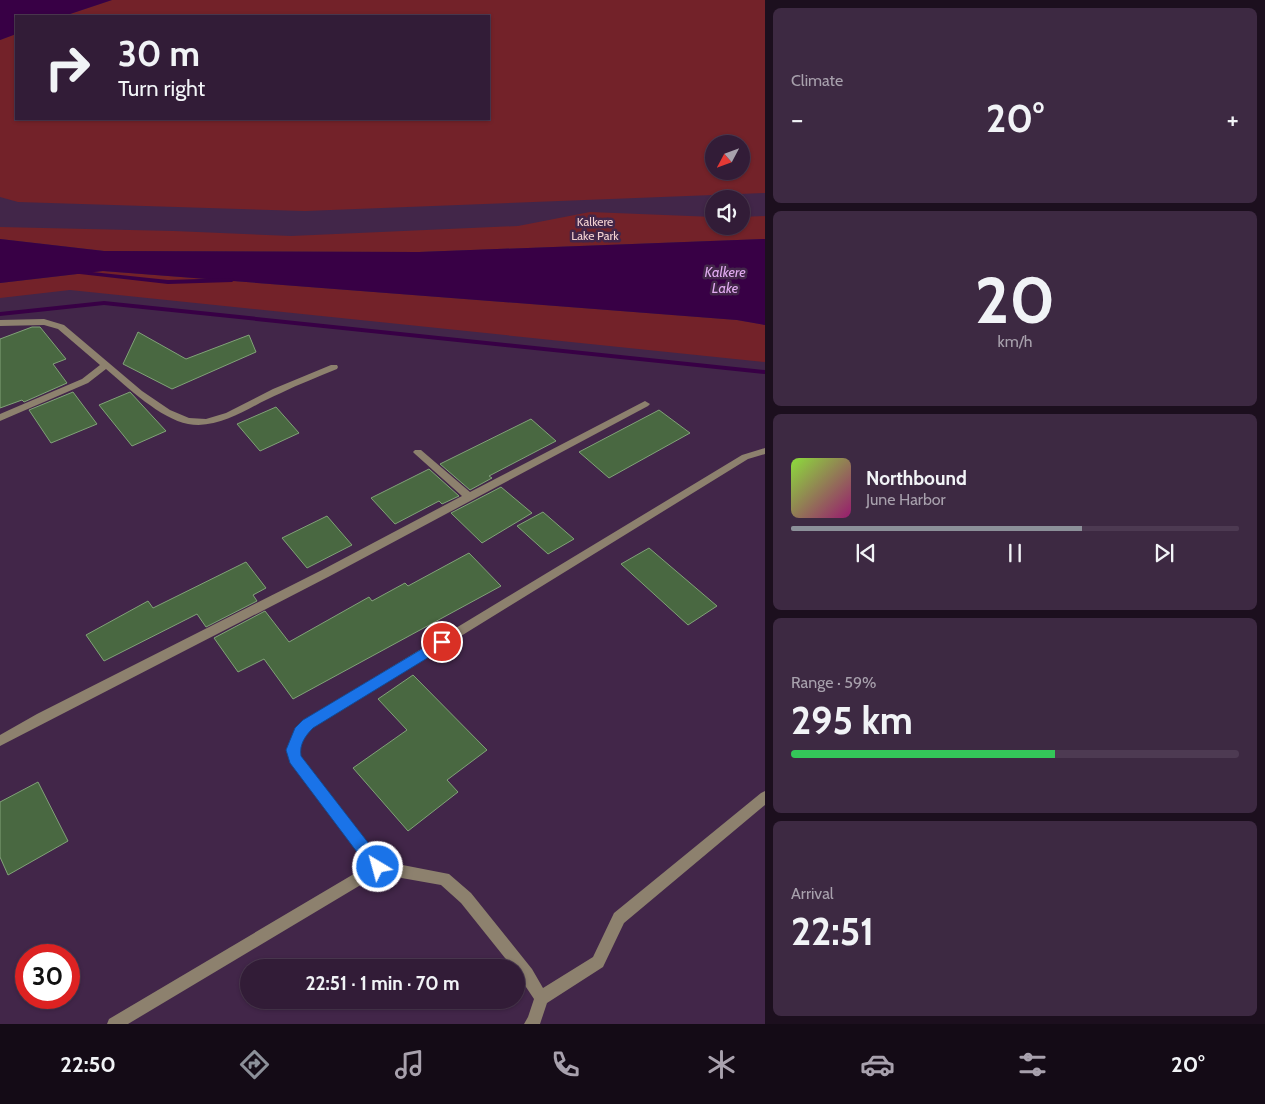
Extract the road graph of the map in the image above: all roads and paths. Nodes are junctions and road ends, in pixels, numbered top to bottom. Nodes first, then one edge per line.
1 (0, 323) edge
2 (106, 365) junction
3 (334, 367) dead end
4 (645, 404) dead end
5 (0, 418) edge
6 (765, 451) edge
7 (418, 452) dead end
8 (469, 497) junction
9 (0, 741) edge
10 (765, 797) edge
11 (378, 867) junction
12 (541, 998) junction
13 (114, 1024) edge
14 (531, 1024) edge

1 - 2 street
2 - 3 street
2 - 5 street
4 - 8 street
6 - 11 street
7 - 8 street
8 - 9 street
10 - 12 street
11 - 12 street
11 - 13 street
12 - 14 street

